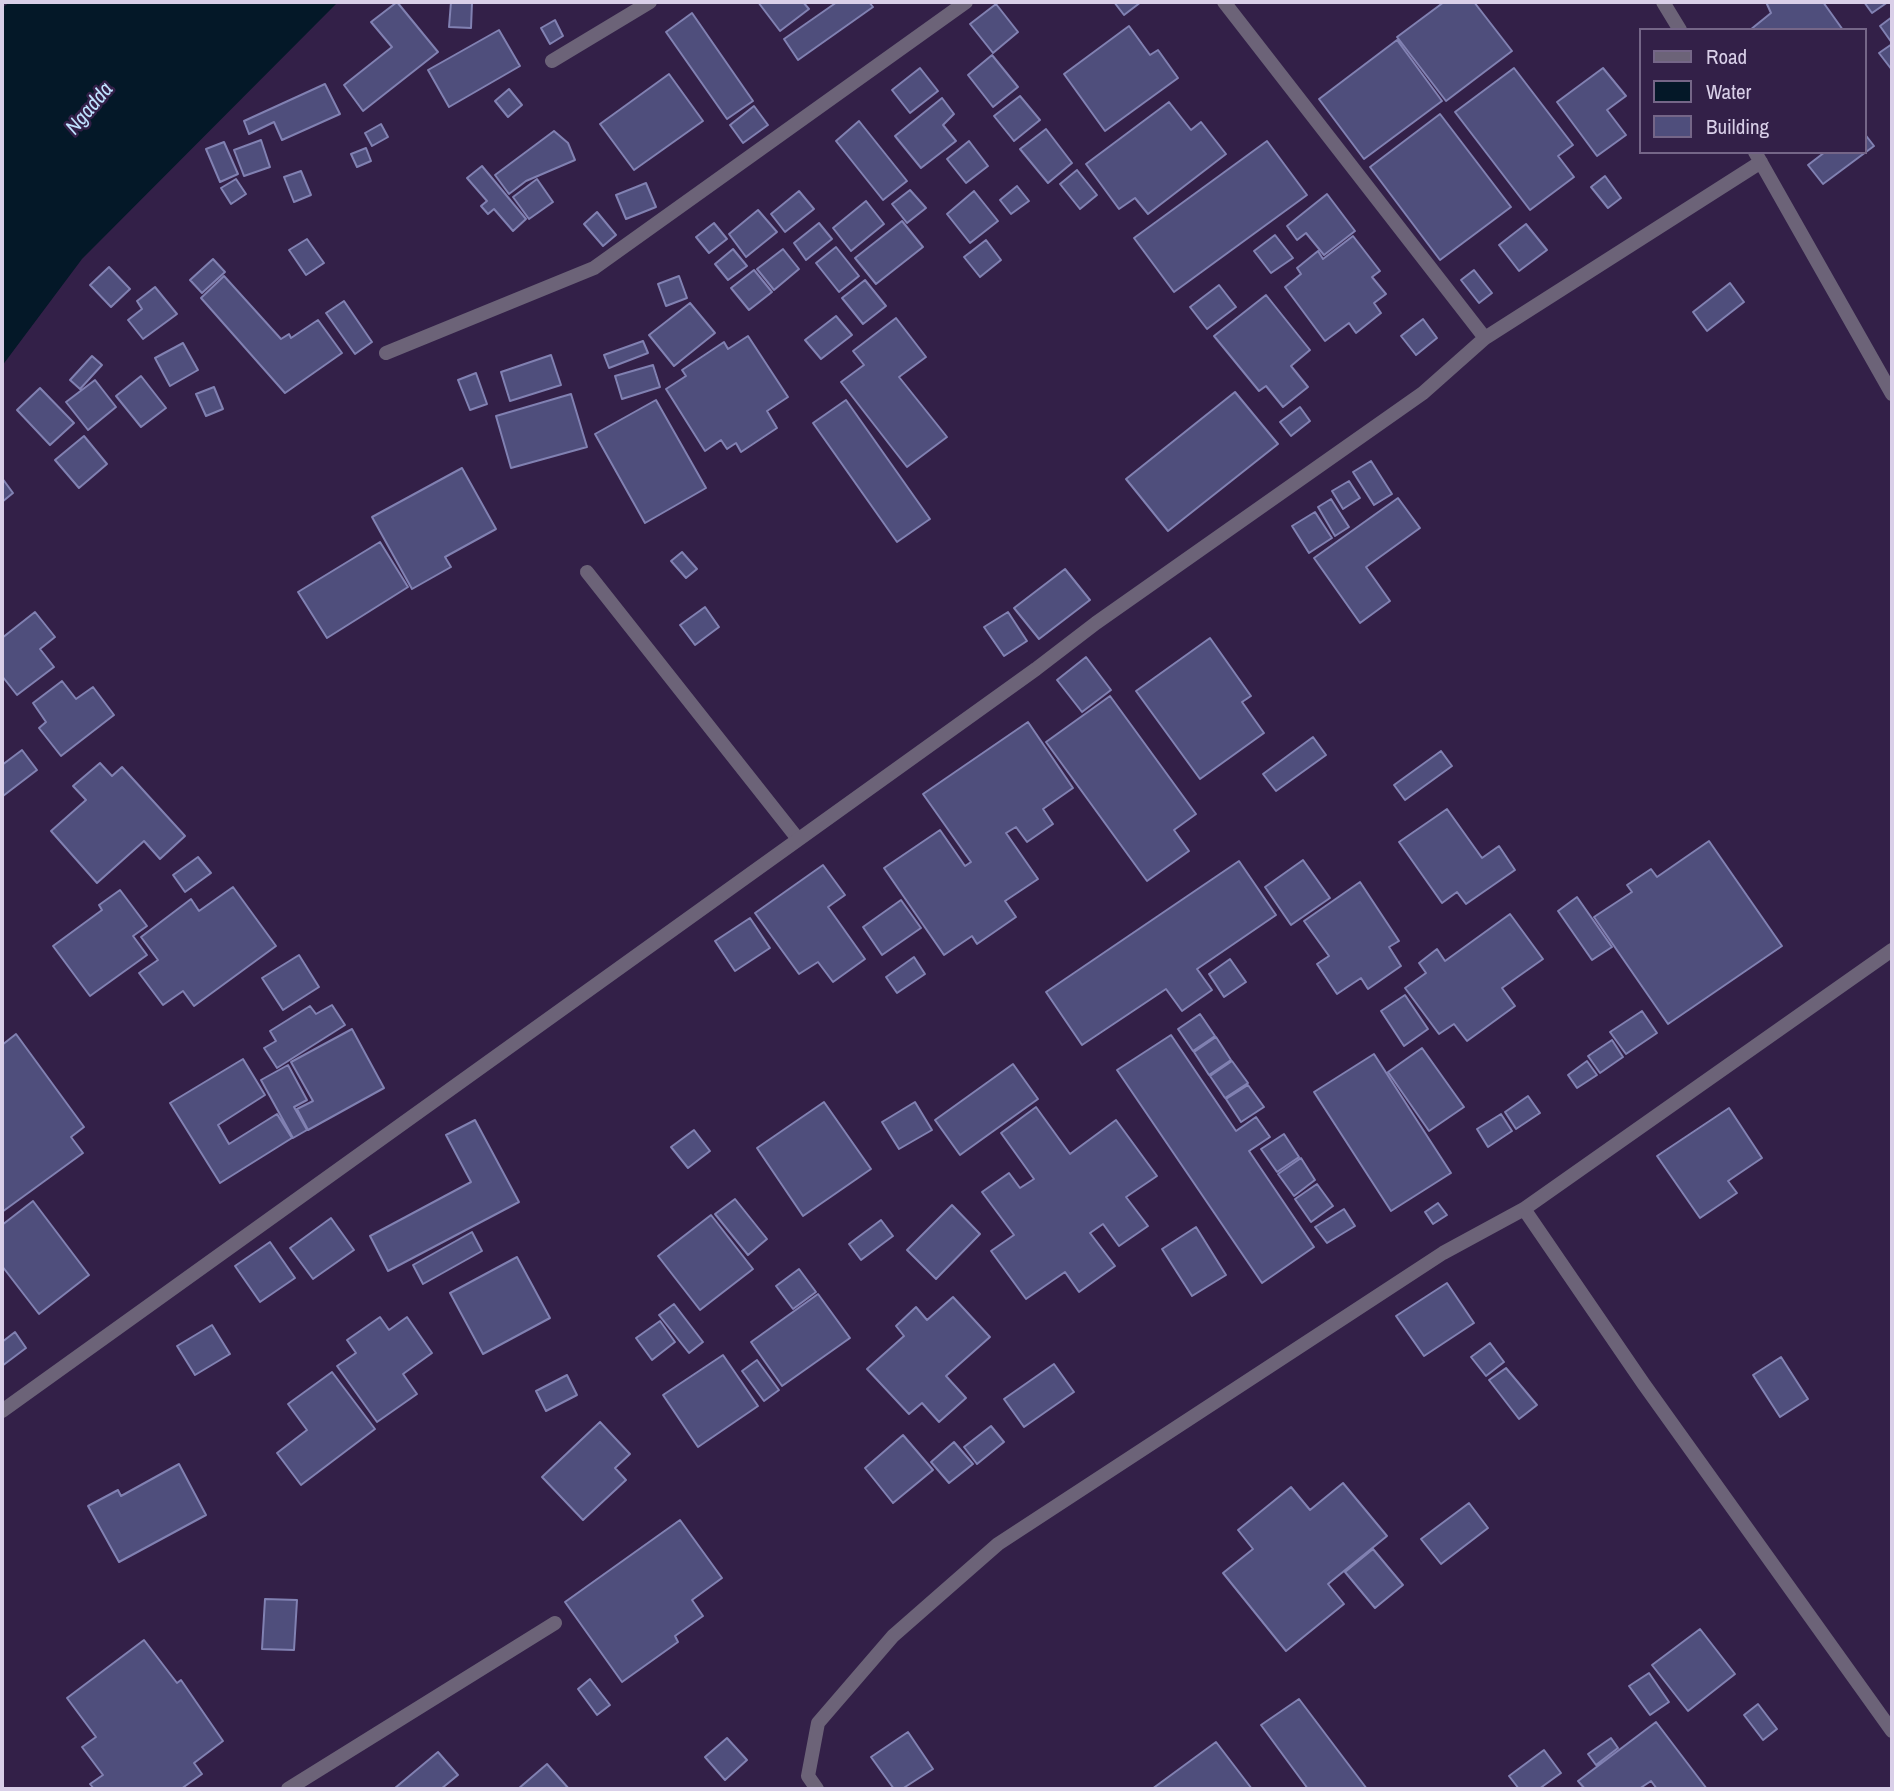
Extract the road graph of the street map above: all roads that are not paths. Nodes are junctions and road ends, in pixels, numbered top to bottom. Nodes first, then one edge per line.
1 (650, 2) edge
2 (966, 2) edge
3 (1224, 2) edge
4 (1662, 2) edge
5 (1679, 28) edge
6 (552, 61) dead end
7 (1758, 157) edge
8 (1485, 338) junction
9 (386, 353) dead end
10 (1892, 394) edge
11 (587, 572) dead end
12 (798, 839) junction
13 (1892, 950) edge
14 (1524, 1209) junction
15 (2, 1411) edge
16 (555, 1623) dead end
17 (1892, 1731) edge
18 (288, 1789) edge
19 (817, 1789) edge

1 - 6 street
2 - 9 street
3 - 8 street
4 - 5 street
7 - 8 street
7 - 10 street
8 - 12 street
11 - 12 street
12 - 15 street
13 - 14 street
14 - 17 street
14 - 19 street
16 - 18 street

